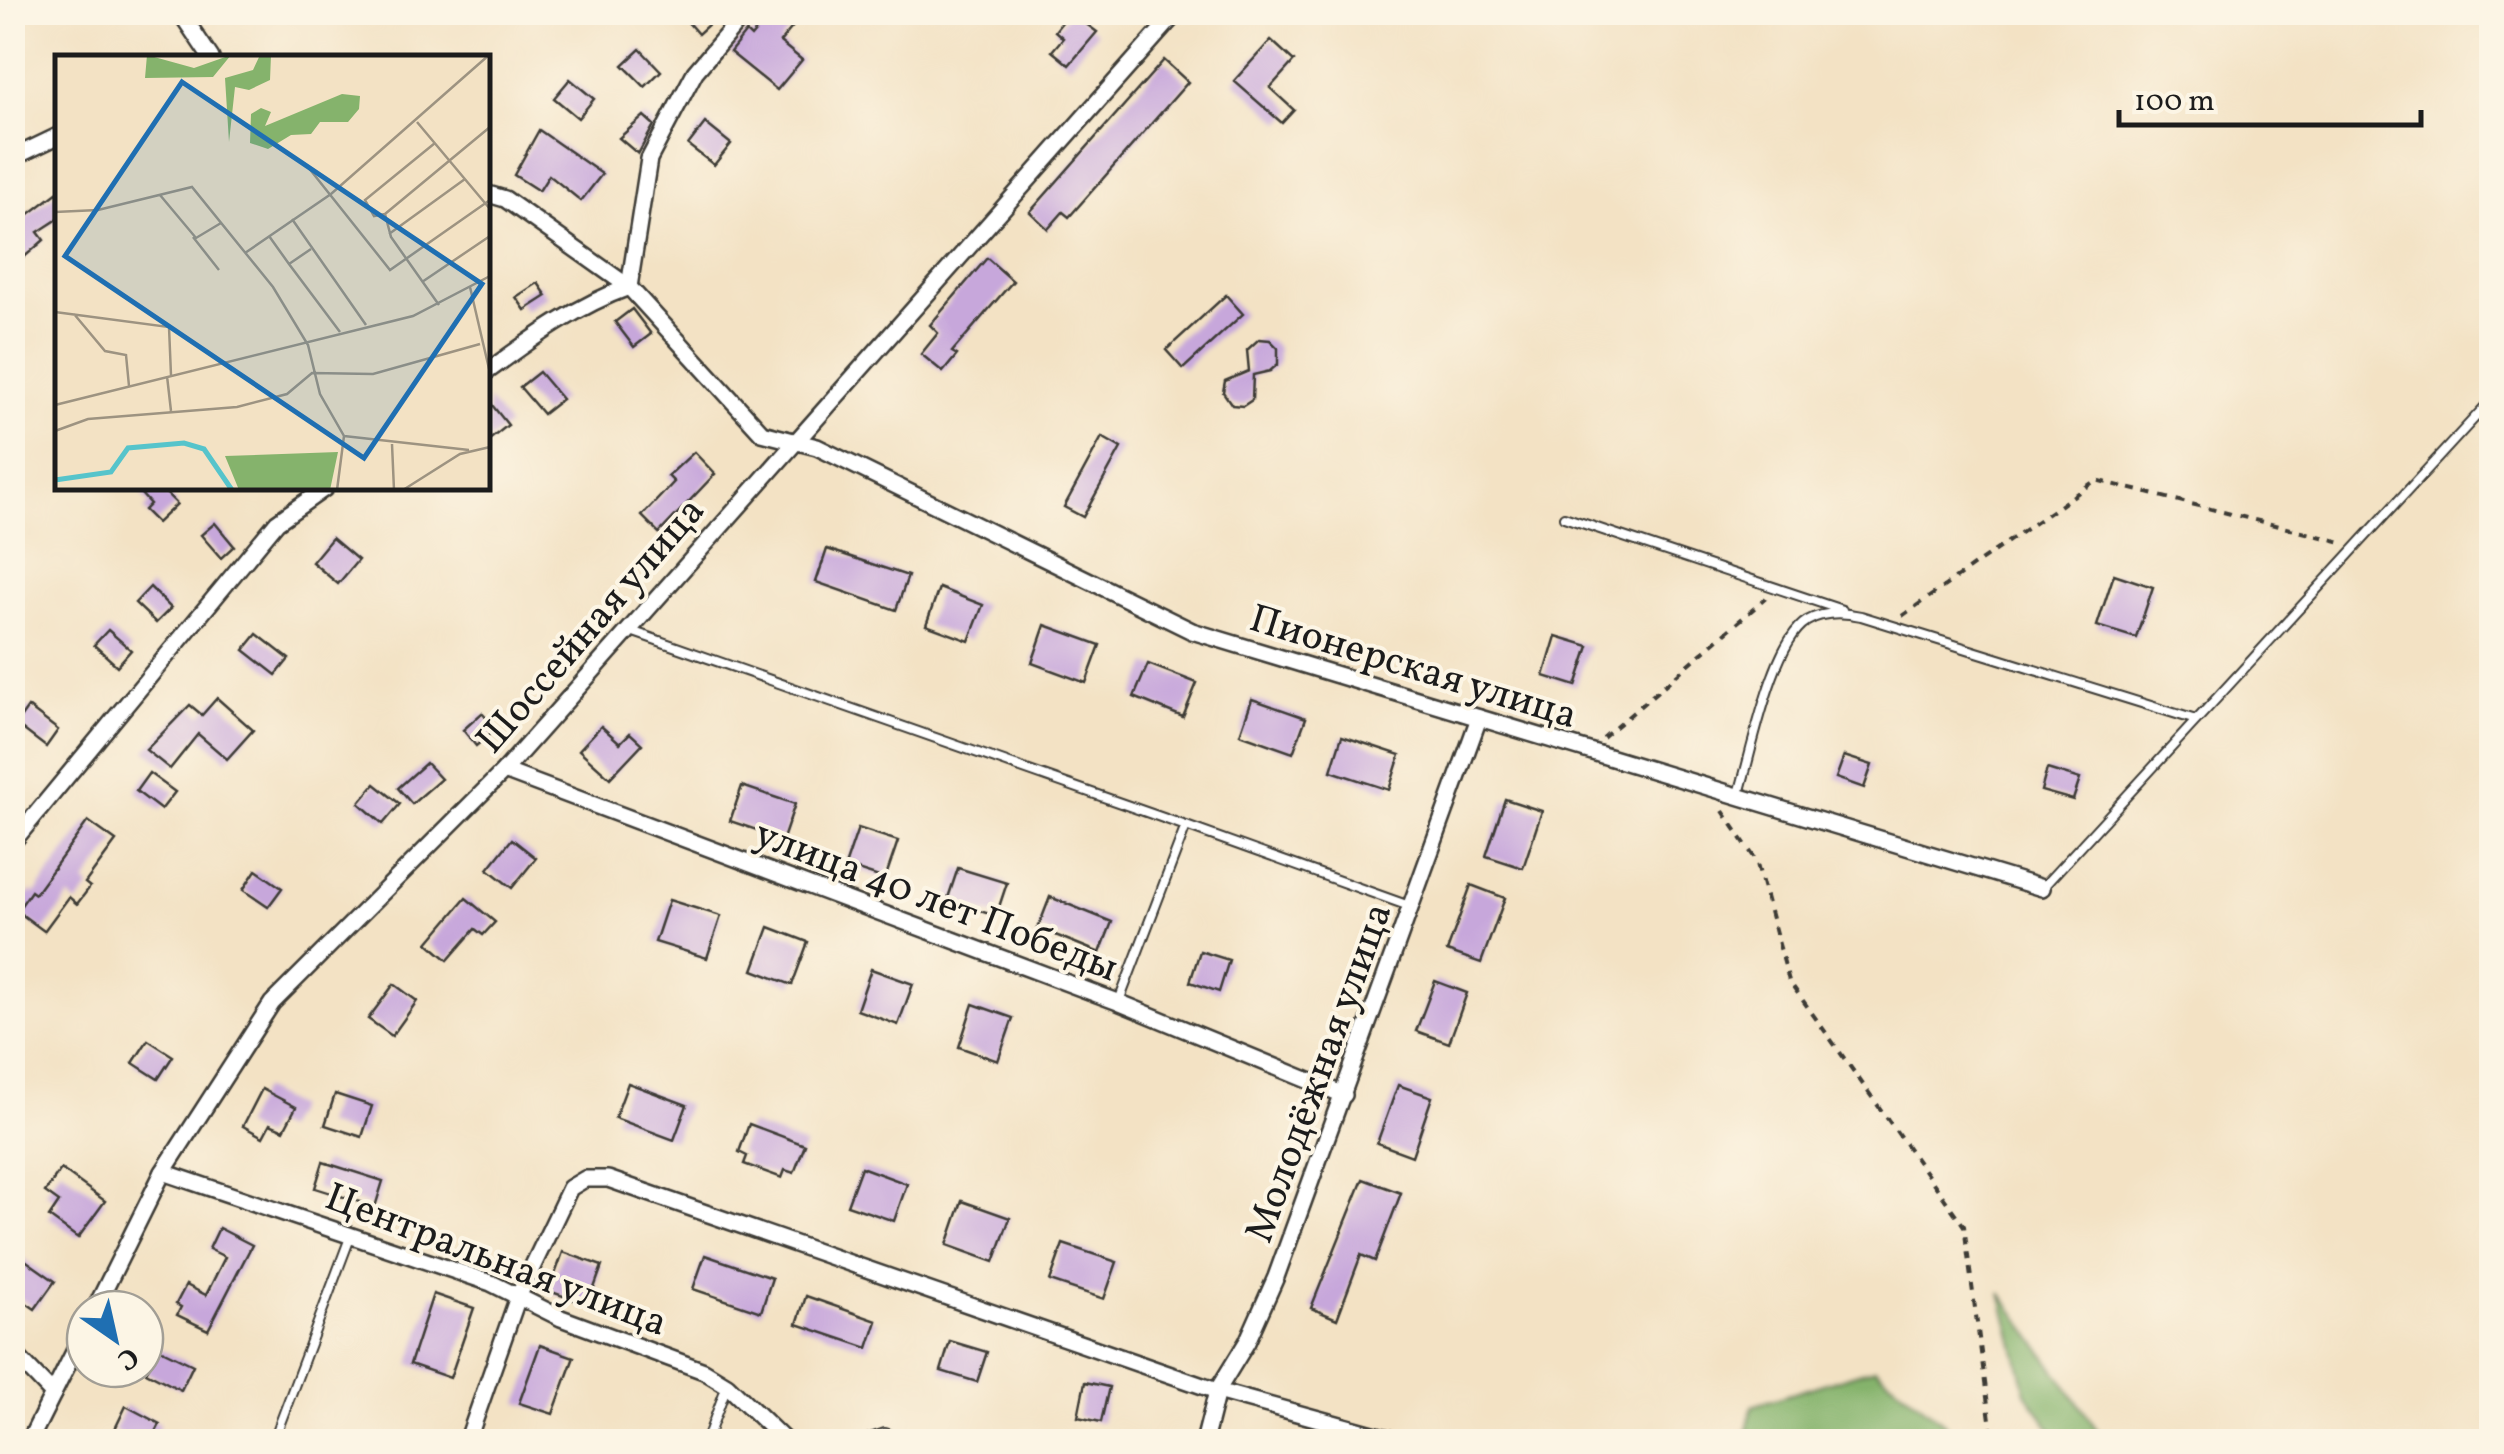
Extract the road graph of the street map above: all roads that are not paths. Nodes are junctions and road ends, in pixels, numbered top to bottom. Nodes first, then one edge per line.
1 (180, 12) edge
2 (746, 12) edge
3 (1177, 12) edge
4 (202, 55) edge
5 (55, 137) edge
6 (12, 158) edge
7 (490, 195) edge
8 (629, 287) junction
9 (490, 370) edge
10 (2492, 399) edge
11 (792, 442) junction
12 (322, 490) edge
13 (1564, 517) dead end
14 (1861, 616) junction
15 (627, 629) junction
16 (1479, 718) junction
17 (2196, 720) junction
18 (504, 771) junction
19 (1738, 796) junction
20 (1186, 826) junction
21 (12, 844) edge
22 (2042, 888) joint
23 (1412, 906) junction
24 (1118, 1002) junction
25 (1344, 1096) junction
26 (163, 1172) junction
27 (351, 1235) junction
28 (105, 1289) edge
29 (518, 1298) junction
30 (12, 1350) edge
31 (65, 1371) edge
32 (727, 1385) junction
33 (1217, 1391) junction
34 (54, 1394) junction
35 (29, 1442) edge
36 (273, 1442) edge
37 (466, 1442) edge
38 (706, 1442) edge
39 (786, 1442) edge
40 (859, 1442) edge
41 (914, 1442) edge
42 (1204, 1442) edge
43 (1402, 1442) edge

1 - 4 street
2 - 8 street
3 - 11 street, Шоссейная улица
5 - 6 street
7 - 8 street, Пионерская улица
8 - 9 street
8 - 11 street, Пионерская улица
10 - 17 lane
11 - 15 street, Шоссейная улица
11 - 16 street, Пионерская улица
12 - 21 street
13 - 14 lane
14 - 17 lane
14 - 19 lane
15 - 18 street, Шоссейная улица
15 - 20 lane
16 - 19 street, Пионерская улица
16 - 23 street, Молодёжная улица
17 - 22 lane
18 - 24 street, улица 40 лет Победы
18 - 26 street, Шоссейная улица
19 - 22 street, Пионерская улица
20 - 23 lane
20 - 24 lane
23 - 25 street, Молодёжная улица
24 - 25 street, улица 40 лет Победы
25 - 33 street, Молодёжная улица
26 - 27 street, Центральная улица
26 - 28 street, Шоссейная улица
27 - 29 street, Центральная улица
27 - 36 lane
29 - 32 street, Центральная улица
29 - 33 street
29 - 37 street
30 - 34 street
31 - 34 street
32 - 38 lane
32 - 39 street, Центральная улица
33 - 42 street, Молодёжная улица
33 - 43 street
34 - 35 street
40 - 41 lane

